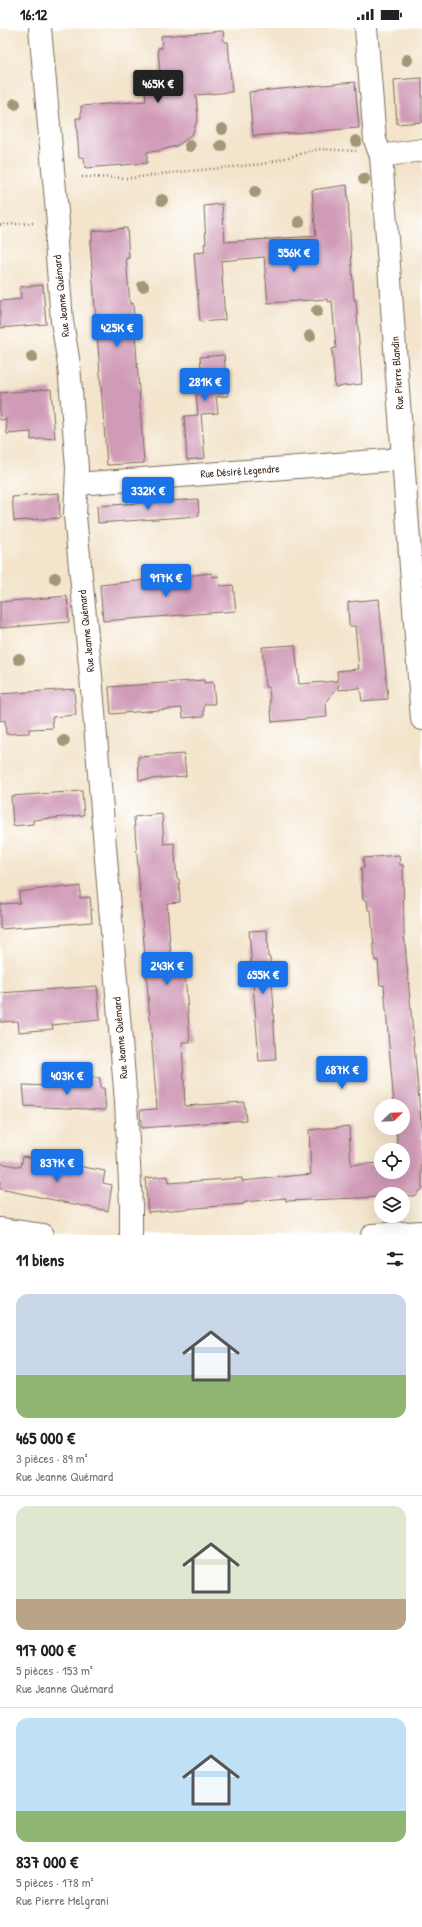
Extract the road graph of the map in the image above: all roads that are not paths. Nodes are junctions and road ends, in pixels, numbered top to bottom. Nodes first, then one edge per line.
1 (40, 28) edge
2 (366, 28) edge
3 (422, 150) edge
4 (381, 156) junction
5 (403, 457) junction
6 (77, 484) junction
7 (419, 650) edge
8 (422, 719) edge
9 (0, 1229) edge
10 (422, 1232) edge
11 (42, 1235) edge
12 (131, 1235) edge
13 (372, 1235) edge

1 - 6 street, Rue Jeanne Quémard
2 - 4 street, Rue Pierre Blandin
3 - 4 street
4 - 5 street, Rue Pierre Blandin
5 - 6 street, Rue Désiré Legendre
5 - 7 street, Rue Pierre Blandin
6 - 12 street, Rue Jeanne Quémard
7 - 8 street, Rue Pierre Blandin
9 - 11 street
10 - 13 street

